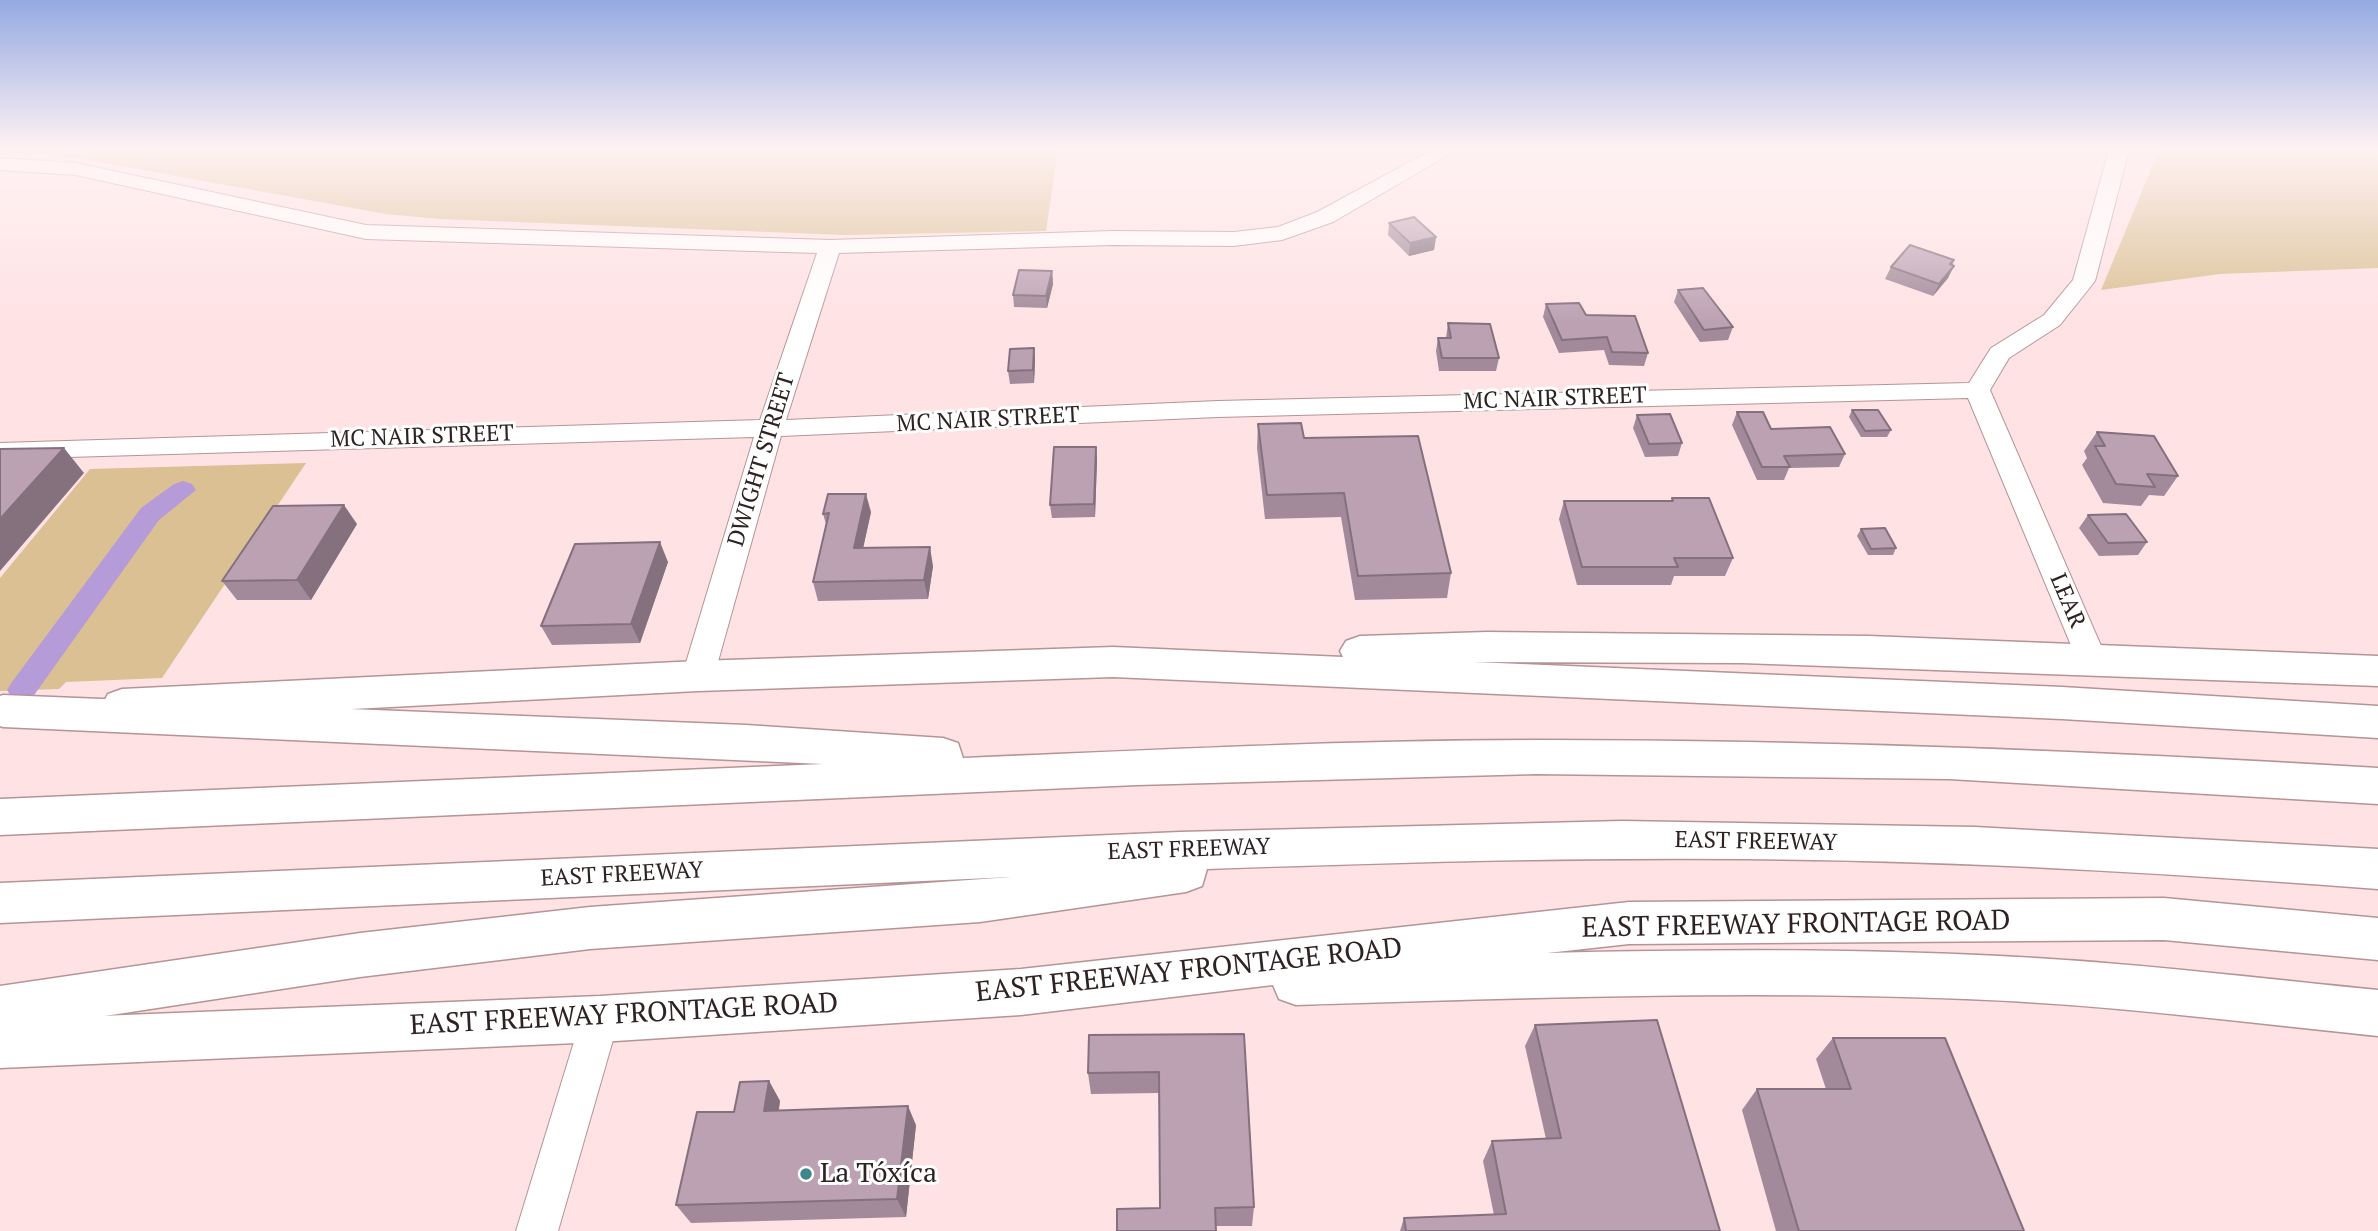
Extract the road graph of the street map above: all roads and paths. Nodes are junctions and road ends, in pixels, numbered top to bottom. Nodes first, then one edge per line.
1 (256, 207) edge
2 (1344, 207) edge
3 (2104, 207) edge
4 (831, 247) junction
5 (1977, 390) junction
6 (770, 428) junction
7 (0, 451) edge
8 (2093, 662) junction
9 (1113, 663) junction
10 (2378, 671) edge
11 (698, 676) junction
12 (2, 711) edge
13 (2378, 722) edge
14 (1138, 768) junction
15 (2378, 786) edge
16 (0, 817) edge
17 (1374, 844) junction
18 (2378, 869) edge
19 (0, 903) edge
20 (2378, 939) edge
21 (1021, 992) junction
22 (0, 1009) edge
23 (2378, 1013) edge
24 (600, 1020) junction
25 (0, 1044) edge
26 (537, 1231) edge

1 - 4 street
2 - 4 street
3 - 5 street
4 - 6 street, DWIGHT STREET
5 - 6 street, MC NAIR STREET
5 - 8 street, LEAR
6 - 7 street, MC NAIR STREET
6 - 11 street, DWIGHT STREET
8 - 9 main road
8 - 10 main road
9 - 11 main road
9 - 13 main road
11 - 12 main road
12 - 14 main road
14 - 15 main road
14 - 16 main road
17 - 18 main road, EAST FREEWAY
17 - 19 main road, EAST FREEWAY
17 - 22 main road
20 - 21 main road, EAST FREEWAY FRONTAGE ROAD
21 - 23 main road
21 - 24 main road, EAST FREEWAY FRONTAGE ROAD
24 - 25 main road, EAST FREEWAY FRONTAGE ROAD
24 - 26 street

